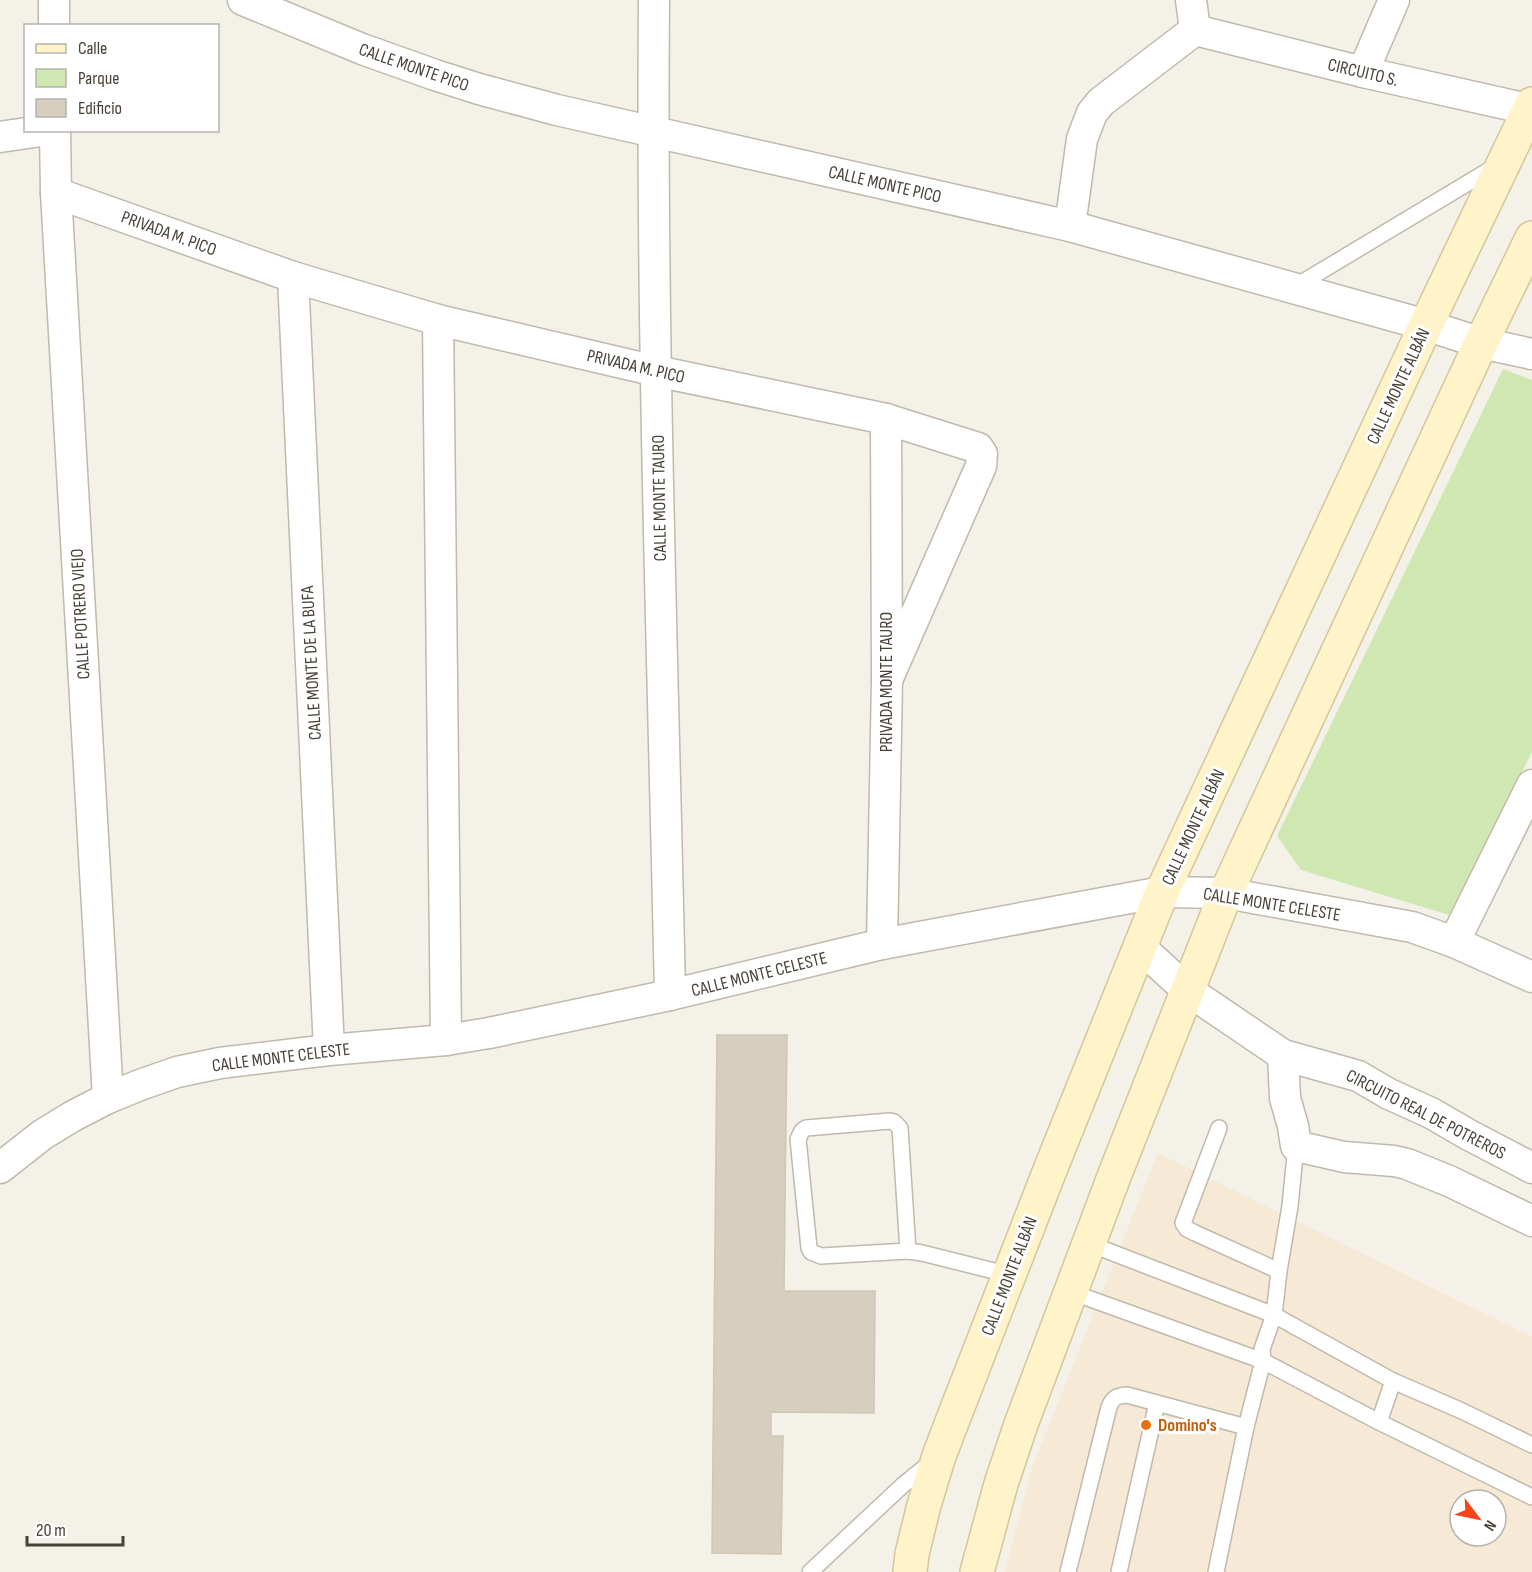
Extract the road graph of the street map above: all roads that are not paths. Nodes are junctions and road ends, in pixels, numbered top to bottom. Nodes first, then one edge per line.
1 (54, 0) edge
2 (243, 0) edge
3 (654, 0) edge
4 (1191, 0) edge
5 (1394, 0) edge
6 (54, 24) edge
7 (1195, 30) junction
8 (1363, 72) junction
9 (1531, 107) edge
10 (653, 131) junction
11 (34, 132) edge
12 (56, 132) edge
13 (0, 137) edge
14 (1504, 162) junction
15 (56, 193) junction
16 (1070, 226) junction
17 (1532, 238) edge
18 (293, 277) junction
19 (1293, 288) junction
20 (438, 320) junction
21 (1426, 325) junction
22 (1481, 343) junction
23 (1532, 354) edge
24 (656, 371) junction
25 (886, 419) junction
26 (887, 681) junction
27 (1532, 784) edge
28 (1162, 892) junction
29 (1226, 893) junction
30 (1454, 942) junction
31 (882, 944) junction
32 (1140, 947) junction
33 (1532, 977) edge
34 (1187, 990) junction
35 (670, 995) junction
36 (446, 1040) junction
37 (329, 1050) junction
38 (1283, 1055) junction
39 (108, 1098) junction
40 (1219, 1128) dead end
41 (1296, 1146) junction
42 (0, 1168) edge
43 (1532, 1168) edge
44 (1532, 1221) edge
45 (1090, 1244) junction
46 (908, 1251) junction
47 (1279, 1271) junction
48 (1010, 1275) junction
49 (1071, 1292) junction
50 (1274, 1315) junction
51 (1263, 1361) junction
52 (1393, 1381) junction
53 (1156, 1402) junction
54 (1379, 1422) junction
55 (1246, 1427) junction
56 (1532, 1445) edge
57 (939, 1456) junction
58 (1532, 1497) edge
59 (810, 1572) edge
60 (910, 1572) edge
61 (977, 1572) edge
62 (1068, 1572) edge
63 (1119, 1572) edge
64 (1216, 1572) edge

1 - 6 street
2 - 10 street, CALLE MONTE PICO
3 - 10 street, CALLE MONTE TAURO
4 - 7 street
5 - 8 street
7 - 8 street, CIRCUITO S.
7 - 16 street
8 - 9 street, CIRCUITO S.
9 - 14 main road, CALLE MONTE ALBÁN
10 - 16 street, CALLE MONTE PICO
10 - 24 street, CALLE MONTE TAURO
11 - 13 street
12 - 15 street, CALLE POTRERO VIEJO
14 - 19 lane
14 - 21 main road, CALLE MONTE ALBÁN
15 - 18 street, PRIVADA M. PICO
15 - 39 street, CALLE POTRERO VIEJO
16 - 19 street, CALLE MONTE PICO
17 - 22 main road
18 - 20 street, PRIVADA M. PICO
18 - 37 street, CALLE MONTE DE LA BUFA
19 - 21 street, CALLE MONTE PICO
20 - 24 street, PRIVADA M. PICO
20 - 36 street
21 - 22 street, CALLE MONTE PICO
21 - 28 main road, CALLE MONTE ALBÁN
22 - 23 street, CALLE MONTE PICO
22 - 29 main road
24 - 25 street, PRIVADA M. PICO
24 - 35 street, CALLE MONTE TAURO
25 - 26 street, PRIVADA MONTE TAURO
25 - 26 street, PRIVADA M. PICO
26 - 31 street, PRIVADA MONTE TAURO
27 - 30 street
28 - 29 street, CALLE MONTE CELESTE
28 - 31 street, CALLE MONTE CELESTE
28 - 32 main road, CALLE MONTE ALBÁN
29 - 30 street, CALLE MONTE CELESTE
29 - 34 main road
30 - 33 street, CALLE MONTE CELESTE
31 - 35 street, CALLE MONTE CELESTE
32 - 34 street, CIRCUITO REAL DE POTREROS
32 - 48 main road, CALLE MONTE ALBÁN
34 - 38 street, CIRCUITO REAL DE POTREROS
34 - 45 main road
35 - 36 street, CALLE MONTE CELESTE
36 - 37 street, CALLE MONTE CELESTE
37 - 39 street, CALLE MONTE CELESTE
38 - 41 street
38 - 43 street, CIRCUITO REAL DE POTREROS
39 - 42 street, CALLE MONTE CELESTE
40 - 47 lane
41 - 44 street
41 - 47 lane
45 - 49 main road
45 - 50 lane
46 - 46 lane
46 - 48 lane
47 - 50 lane
48 - 57 main road, CALLE MONTE ALBÁN
49 - 51 lane
49 - 61 main road
50 - 51 lane
50 - 52 lane
51 - 54 lane
51 - 55 lane
52 - 54 lane
52 - 56 lane
53 - 55 lane
53 - 62 lane
53 - 63 lane
54 - 58 lane
55 - 64 lane
57 - 59 lane
57 - 60 main road, CALLE MONTE ALBÁN

